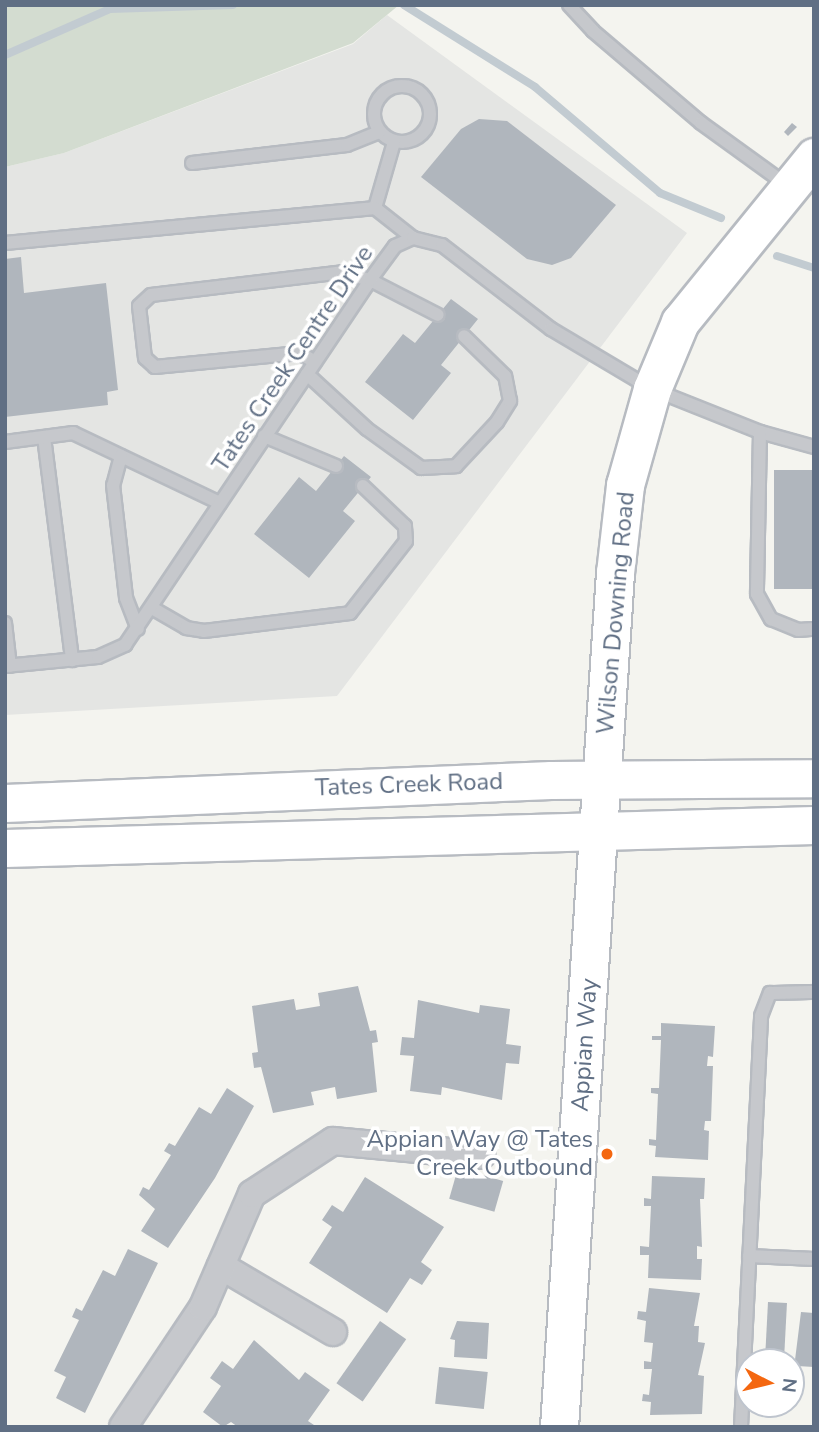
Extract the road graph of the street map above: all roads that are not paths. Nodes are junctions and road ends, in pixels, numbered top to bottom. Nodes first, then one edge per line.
1 (569, 5) edge
2 (379, 132) junction
3 (394, 142) junction
4 (814, 157) edge
5 (192, 163) dead end
6 (790, 188) junction
7 (375, 208) junction
8 (413, 238) junction
9 (5, 243) edge
10 (370, 280) junction
11 (438, 315) dead end
12 (464, 336) dead end
13 (315, 362) junction
14 (307, 374) junction
15 (652, 389) junction
16 (760, 432) junction
17 (264, 436) junction
18 (44, 437) junction
19 (5, 442) edge
20 (814, 447) edge
21 (121, 456) junction
22 (336, 466) dead end
23 (363, 486) dead end
24 (220, 503) junction
25 (152, 608) junction
26 (5, 623) edge
27 (138, 629) junction
28 (814, 629) edge
29 (72, 660) junction
30 (8, 666) edge
31 (814, 778) edge
32 (602, 779) junction
33 (5, 803) edge
34 (814, 825) edge
35 (599, 830) junction
36 (5, 848) edge
37 (814, 992) edge
38 (481, 1155) dead end
39 (749, 1256) junction
40 (814, 1259) edge
41 (221, 1266) junction
42 (334, 1332) dead end
43 (136, 1422) edge
44 (559, 1427) edge
45 (741, 1427) edge

1 - 6 lane
2 - 3 lane
2 - 3 lane
2 - 5 lane
3 - 7 lane
4 - 6 main road, Wilson Downing Road
6 - 15 main road, Wilson Downing Road
7 - 8 lane
7 - 9 lane
8 - 10 lane, Tates Creek Centre Drive
8 - 15 lane
10 - 11 lane
10 - 13 lane, Tates Creek Centre Drive
10 - 13 lane
12 - 14 lane
13 - 14 lane, Tates Creek Centre Drive
14 - 17 lane, Tates Creek Centre Drive
15 - 16 lane
15 - 32 main road, Wilson Downing Road
16 - 20 lane
16 - 28 lane
17 - 22 lane
17 - 24 lane, Tates Creek Centre Drive
18 - 19 lane
18 - 21 lane
18 - 29 lane
21 - 24 lane
21 - 27 lane
23 - 25 lane
24 - 25 lane, Tates Creek Centre Drive
25 - 27 lane, Tates Creek Centre Drive
26 - 30 lane
27 - 29 lane, Tates Creek Centre Drive
29 - 30 lane, Tates Creek Centre Drive
31 - 32 main road, Tates Creek Road
32 - 33 main road, Tates Creek Road
32 - 35 main road, Wilson Downing Road
34 - 35 main road, Tates Creek Road
35 - 36 main road, Tates Creek Road
35 - 44 main road, Appian Way
37 - 39 lane
38 - 41 street
39 - 40 lane
39 - 45 lane
41 - 42 street
41 - 43 street

